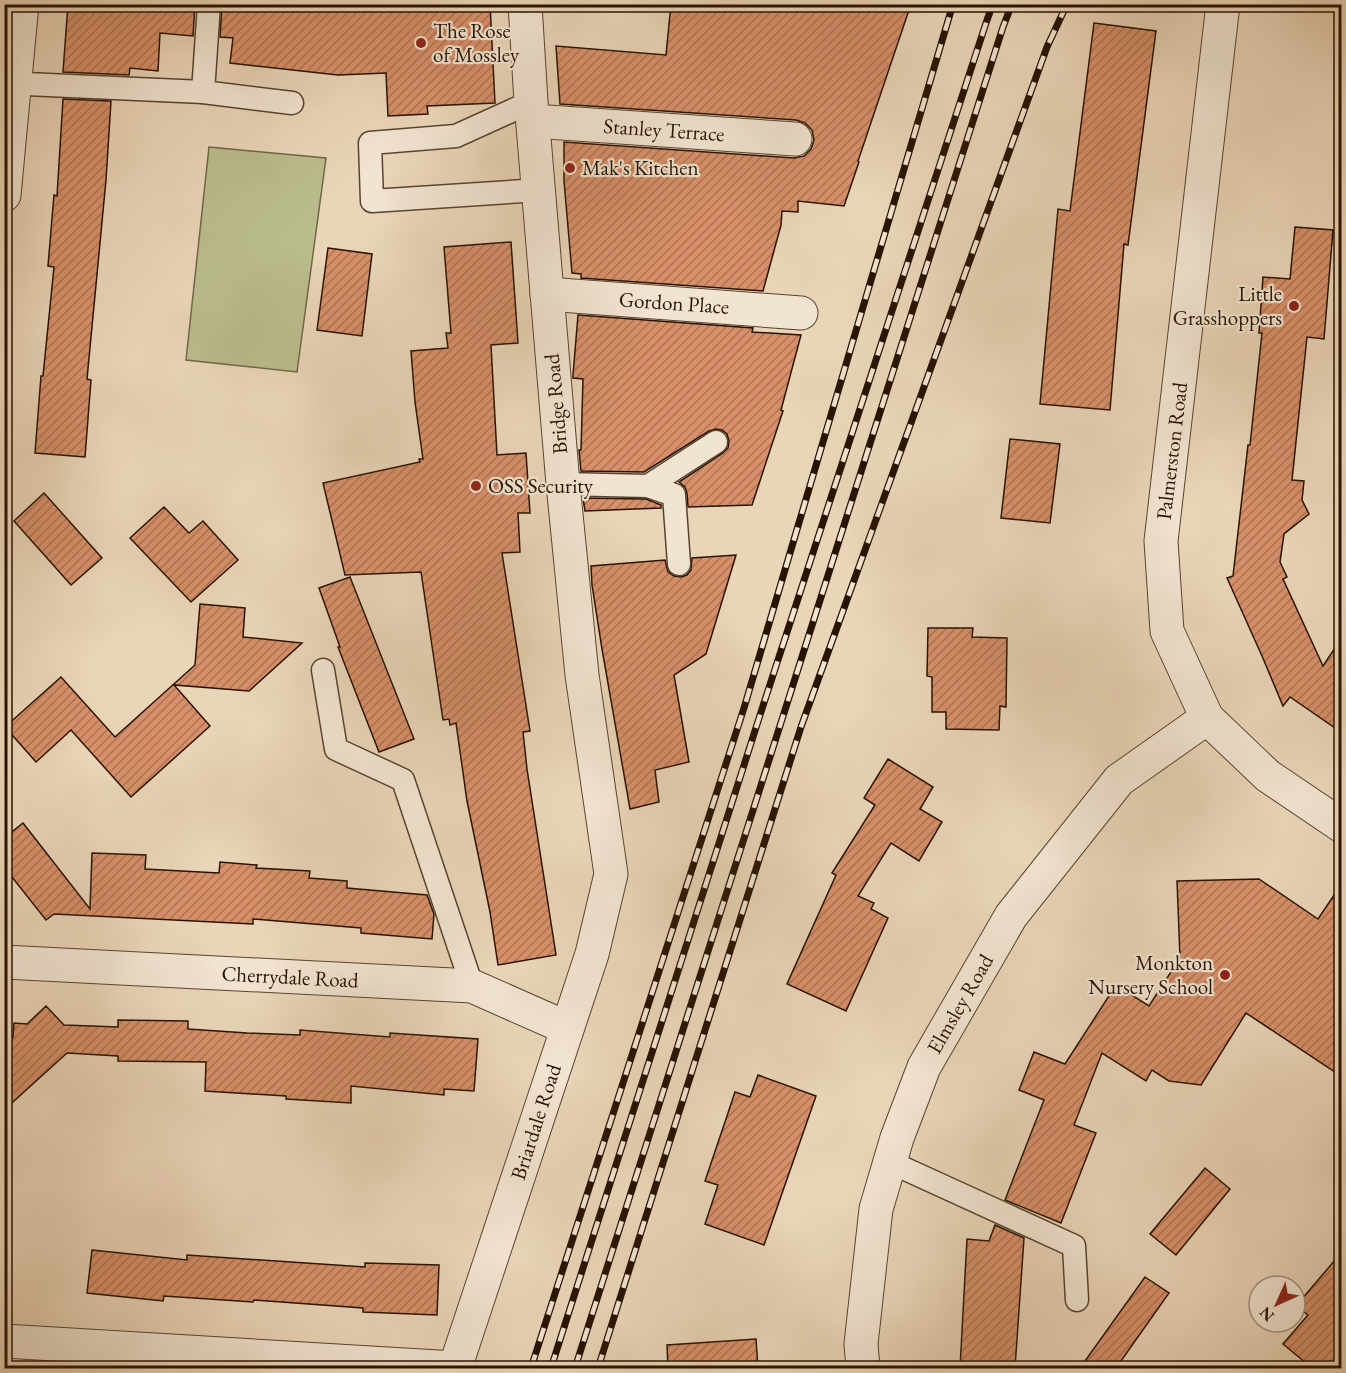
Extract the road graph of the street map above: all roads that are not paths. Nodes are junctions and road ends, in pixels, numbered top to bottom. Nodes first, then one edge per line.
1 (22, 4) edge
2 (209, 4) edge
3 (525, 4) edge
4 (1223, 4) edge
5 (10, 83) edge
6 (203, 92) junction
7 (292, 102) dead end
8 (532, 112) junction
9 (795, 139) dead end
10 (539, 190) junction
11 (4, 195) edge
12 (547, 294) junction
13 (801, 313) dead end
14 (716, 442) dead end
15 (563, 484) junction
16 (648, 486) junction
17 (679, 564) dead end
18 (323, 670) dead end
19 (1206, 718) junction
20 (1341, 826) edge
21 (611, 874) joint
22 (4, 962) edge
23 (471, 986) junction
24 (567, 1028) junction
25 (890, 1162) junction
26 (1077, 1300) dead end
27 (4, 1341) edge
28 (455, 1368) edge
29 (863, 1368) edge

1 - 5 street
2 - 6 lane
3 - 8 street, Bridge Road
4 - 19 street, Palmerston Road
5 - 6 lane
5 - 11 street
6 - 7 lane
8 - 9 street, Stanley Terrace
8 - 10 street, Bridge Road
8 - 10 lane
10 - 12 street, Bridge Road
12 - 13 street, Gordon Place
12 - 15 street, Bridge Road
14 - 16 lane
15 - 16 lane
15 - 21 street, Bridge Road
16 - 17 lane
18 - 23 lane
19 - 20 street, Palmerston Road
19 - 25 street, Elmsley Road
21 - 24 street, Briardale Road
22 - 23 street, Cherrydale Road
23 - 24 street, Cherrydale Road
24 - 28 street, Briardale Road
25 - 26 lane
25 - 29 street, Elmsley Road
27 - 28 street

